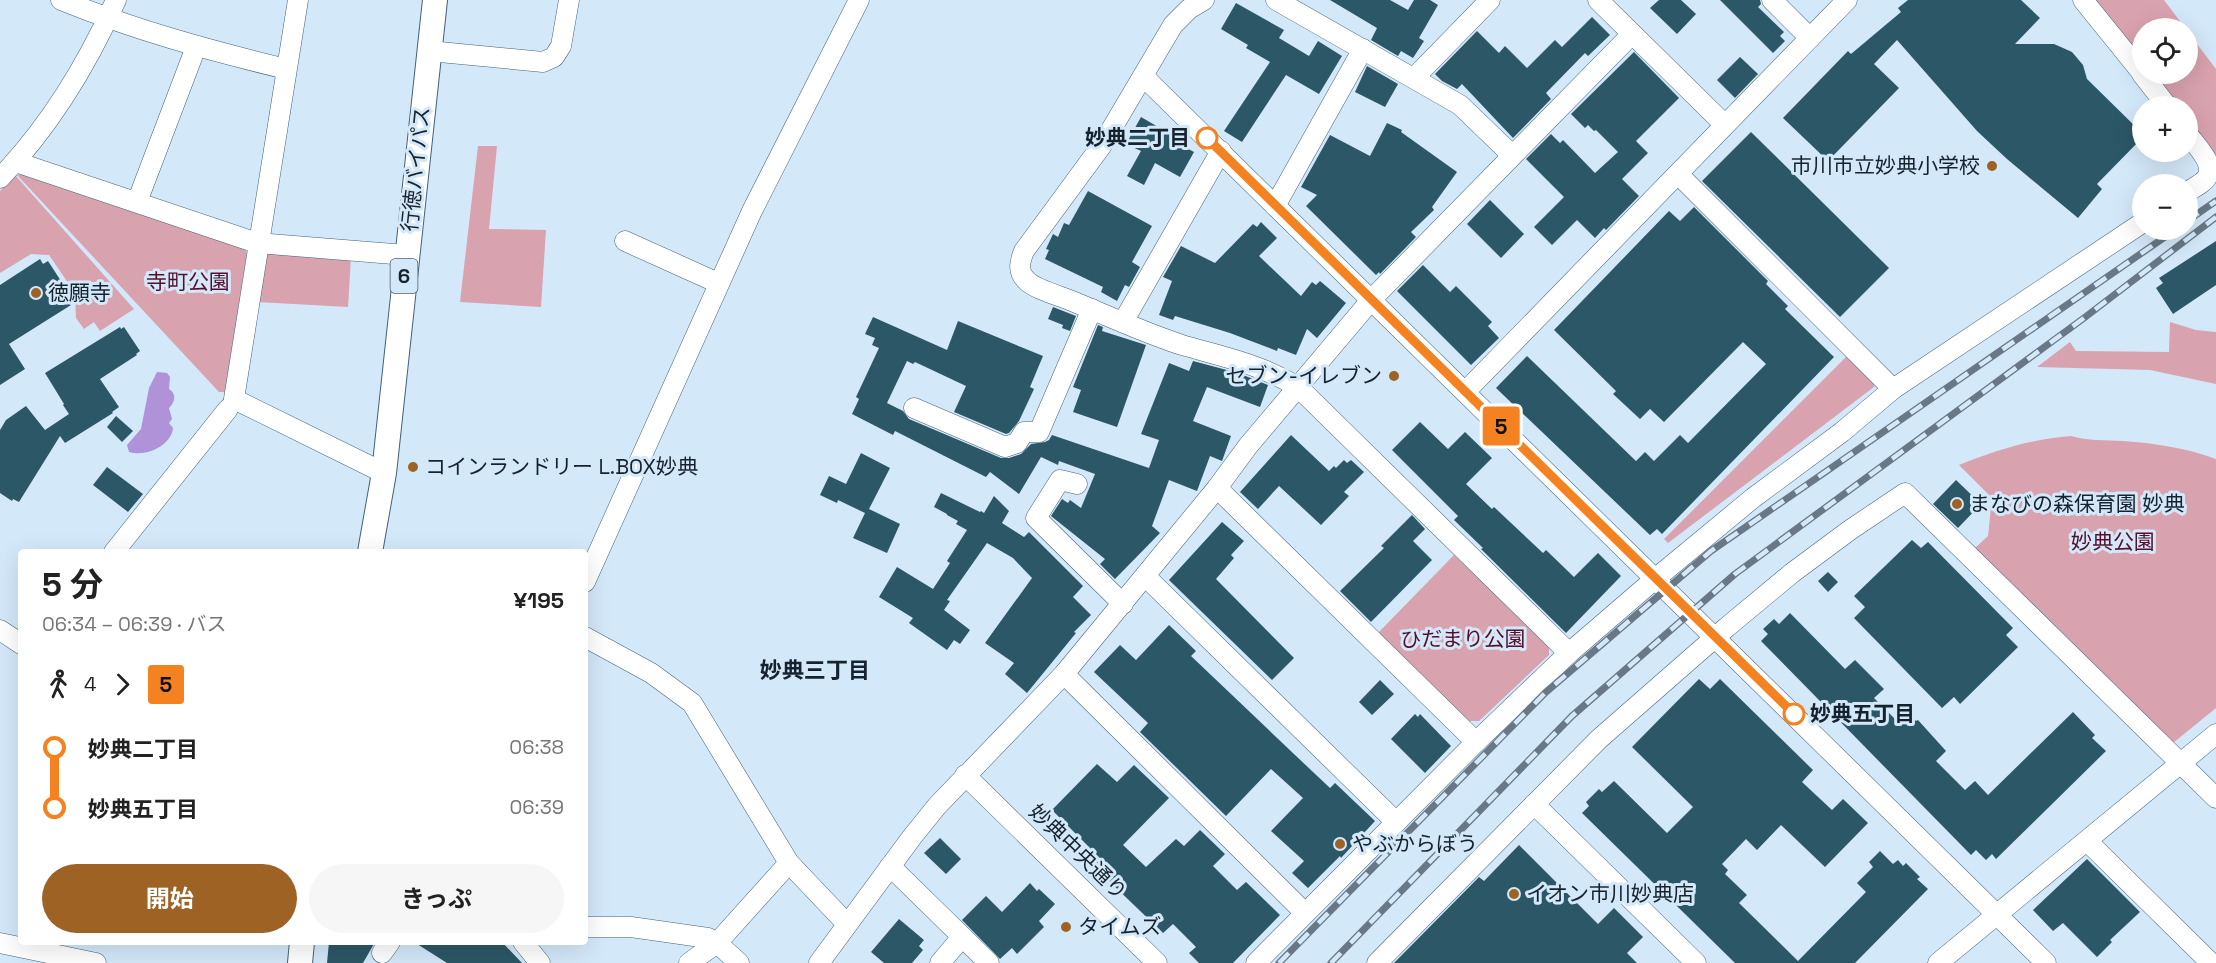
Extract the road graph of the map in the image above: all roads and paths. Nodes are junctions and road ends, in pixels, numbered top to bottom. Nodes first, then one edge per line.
1 (61, 0) edge
2 (116, 0) edge
3 (298, 0) edge
4 (435, 0) edge
5 (569, 0) edge
6 (860, 0) edge
7 (1204, 0) edge
8 (1276, 0) edge
9 (1490, 0) edge
10 (1598, 0) edge
11 (1772, 0) edge
12 (1847, 0) edge
13 (2083, 0) edge
14 (108, 19) junction
15 (1632, 34) junction
16 (1810, 38) junction
17 (196, 47) junction
18 (1363, 49) junction
19 (429, 51) junction
20 (2132, 61) edge
21 (286, 69) junction
22 (1144, 77) junction
23 (1414, 77) junction
24 (2150, 84) edge
25 (2159, 96) edge
26 (1725, 125) junction
27 (2198, 148) edge
28 (1221, 151) junction
29 (1512, 155) junction
30 (16, 162) junction
31 (1678, 174) junction
32 (0, 178) edge
33 (2198, 184) edge
34 (137, 202) junction
35 (1275, 206) junction
36 (2132, 230) edge
37 (625, 241) dead end
38 (257, 243) junction
39 (406, 255) junction
40 (718, 283) junction
41 (1372, 299) junction
42 (1092, 309) junction
43 (1124, 322) junction
44 (1298, 387) junction
45 (1893, 389) junction
46 (1466, 391) junction
47 (914, 408) dead end
48 (228, 409) dead end
49 (384, 473) junction
50 (1077, 483) dead end
51 (1217, 488) junction
52 (116, 549) edge
53 (371, 549) edge
54 (588, 575) edge
55 (1145, 576) junction
56 (1655, 579) junction
57 (1123, 604) junction
58 (0, 630) edge
59 (1715, 637) junction
60 (588, 639) edge
61 (18, 642) edge
62 (1569, 653) junction
63 (1064, 674) junction
64 (2216, 734) edge
65 (1476, 742) junction
66 (2181, 763) junction
67 (965, 775) junction
68 (2216, 798) edge
69 (1534, 804) junction
70 (1396, 822) junction
71 (2087, 841) junction
72 (789, 863) junction
73 (890, 866) junction
74 (1305, 913) junction
75 (1997, 915) junction
76 (847, 924) junction
77 (588, 927) edge
78 (962, 937) junction
79 (0, 943) edge
80 (717, 943) junction
81 (302, 945) edge
82 (525, 945) edge
83 (96, 963) edge
84 (300, 963) edge
85 (540, 963) edge
86 (689, 963) edge
87 (739, 963) edge
88 (819, 963) edge
89 (940, 963) edge
90 (989, 963) edge
91 (1156, 963) edge
92 (1256, 963) edge
93 (1377, 963) edge
94 (1696, 963) edge
95 (1938, 963) edge
96 (2046, 963) edge
97 (2211, 963) edge

1 - 14 street
2 - 14 street
3 - 21 street
4 - 19 main road, 行徳バイパス / 6
5 - 19 street
6 - 40 street
7 - 22 street
8 - 18 street
9 - 23 street
10 - 15 street
11 - 16 street
12 - 16 street
13 - 20 street
14 - 17 street
14 - 30 street
15 - 26 street
15 - 29 street
16 - 26 street
17 - 21 street
17 - 34 street
18 - 23 street
18 - 35 street
19 - 39 main road, 行徳バイパス / 6
21 - 38 street
22 - 28 street
22 - 42 street
23 - 29 street
24 - 25 street
26 - 31 street
27 - 33 street
28 - 35 street
28 - 43 street
29 - 41 street
30 - 32 street
30 - 34 street
31 - 45 street
31 - 46 street
34 - 38 street
35 - 41 street
36 - 45 street
37 - 40 street
38 - 39 street
38 - 49 street
39 - 49 main road, 行徳バイパス / 6
40 - 54 street
41 - 44 street
41 - 46 street
42 - 43 street
42 - 47 street
43 - 44 street
44 - 51 street
44 - 62 street
45 - 56 street
46 - 56 street
48 - 52 street
49 - 53 main road, 行徳バイパス / 6
50 - 57 street
51 - 55 street
51 - 65 street
55 - 57 street
55 - 70 street
56 - 59 street
56 - 62 street
57 - 63 street
58 - 61 street
59 - 66 street
59 - 69 street
59 - 75 street
60 - 72 street
62 - 65 street
63 - 67 street
63 - 74 street
64 - 66 street
65 - 70 street
66 - 68 street
66 - 71 street
67 - 73 street
67 - 91 street, 妙典中央通り
69 - 93 street
69 - 94 street
70 - 74 street
71 - 75 street
71 - 97 street
72 - 76 street
72 - 80 street
73 - 76 street
73 - 78 street
74 - 92 street
75 - 95 street
75 - 96 street
76 - 88 street
77 - 80 street
78 - 89 street
78 - 90 street
79 - 83 street
80 - 86 street
80 - 87 street
81 - 84 main road
82 - 85 street

